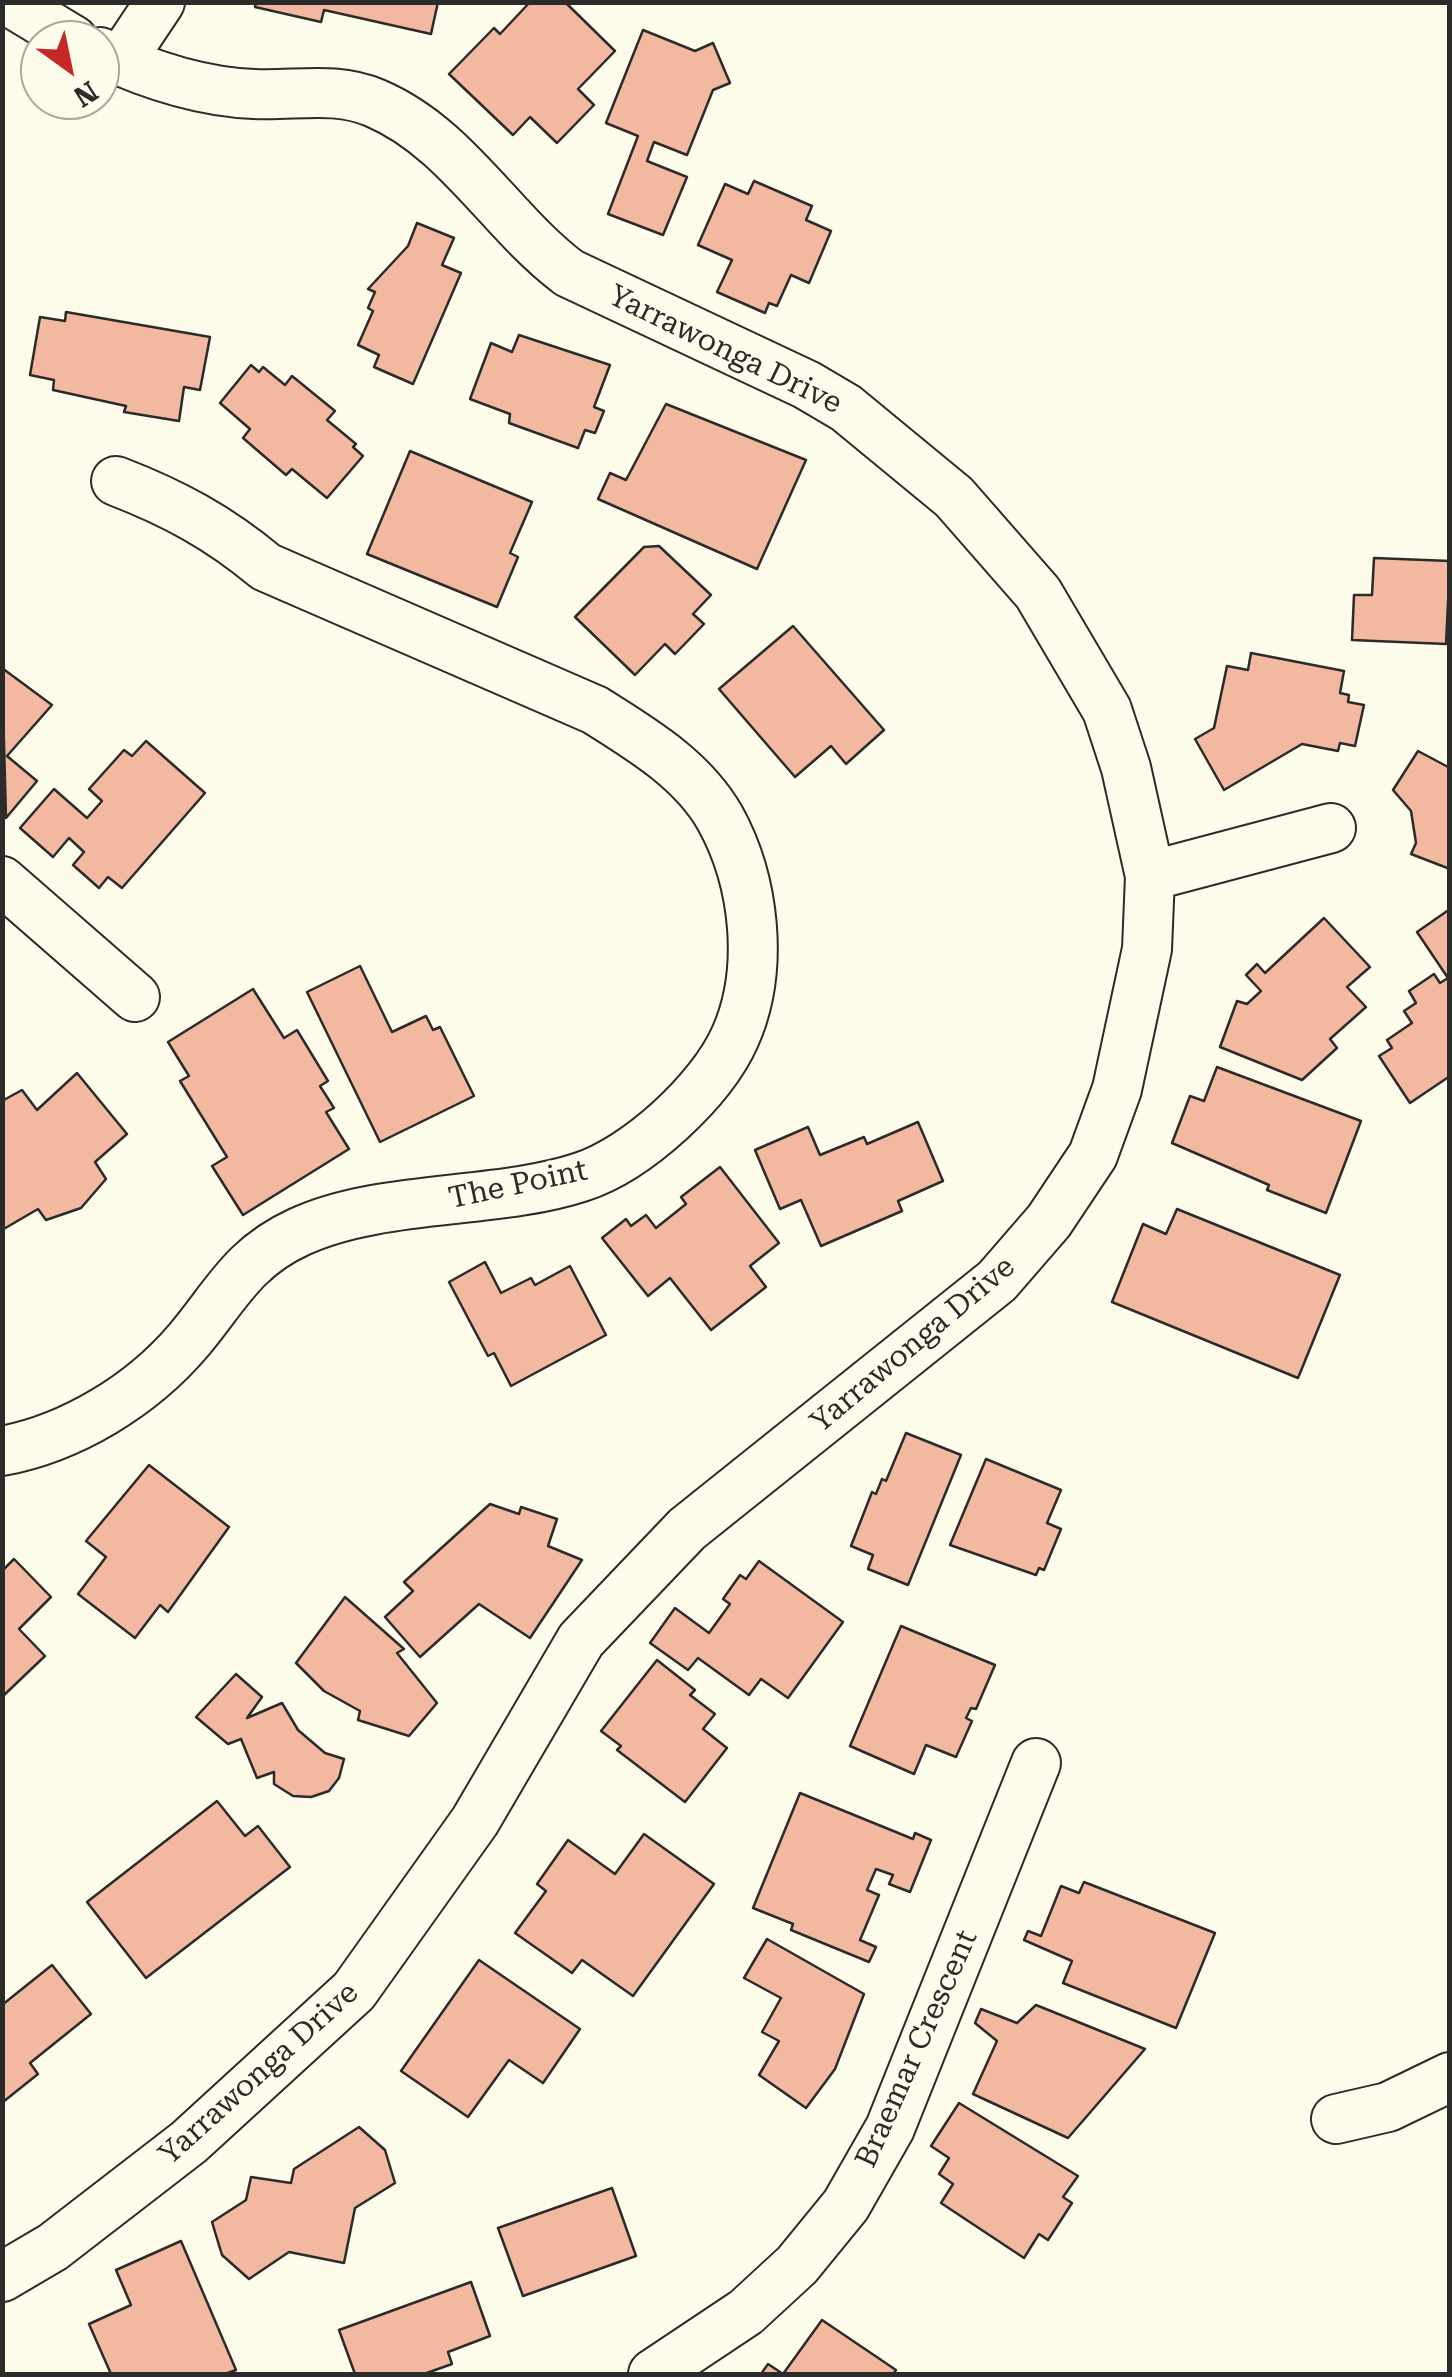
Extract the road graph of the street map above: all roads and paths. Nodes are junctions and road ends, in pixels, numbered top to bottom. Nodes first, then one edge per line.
1 (10, 2) edge
2 (160, 2) edge
3 (40, 20) edge
4 (120, 46) edge
5 (120, 60) edge
6 (116, 482) dead end
7 (1332, 828) dead end
8 (1150, 876) junction
9 (9, 898) edge
10 (135, 996) dead end
11 (2, 1451) edge
12 (1036, 1763) dead end
13 (1450, 2078) edge
14 (1336, 2119) dead end
15 (2, 2277) edge
16 (653, 2374) edge

1 - 3 street
2 - 4 street
5 - 8 street, Yarrawonga Drive
6 - 11 street, The Point
7 - 8 street
8 - 15 street, Yarrawonga Drive
9 - 10 street
12 - 16 street, Braemar Crescent
13 - 14 street

